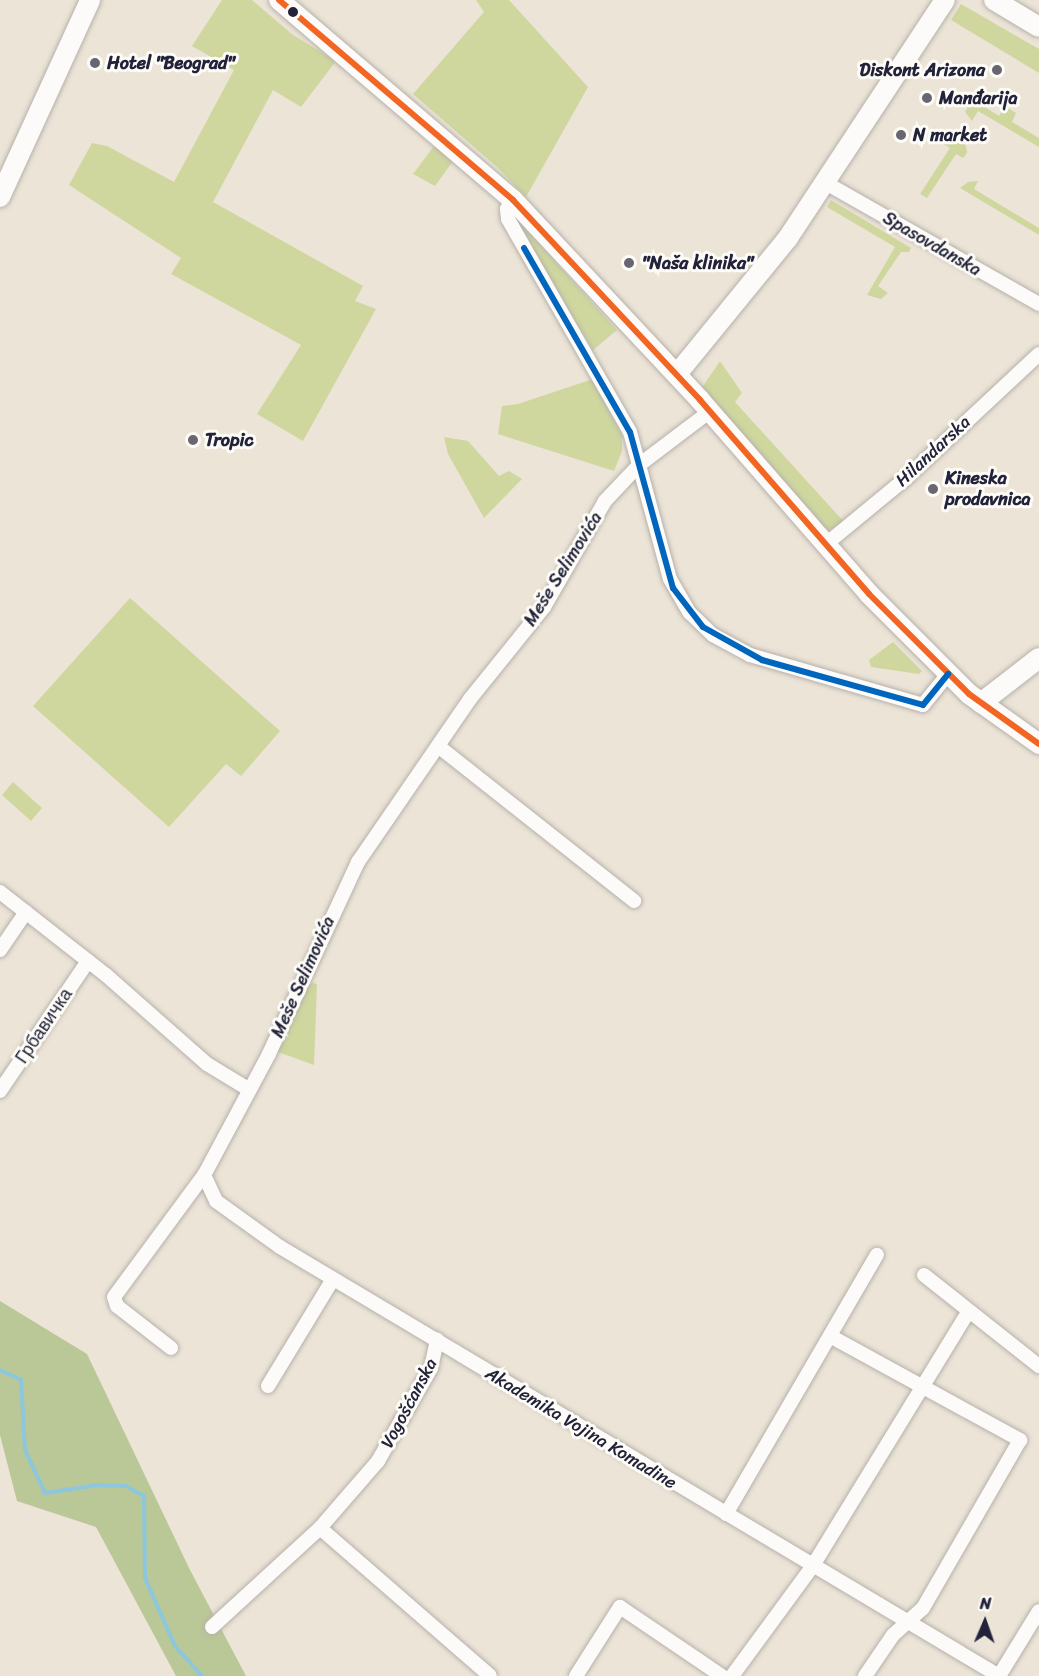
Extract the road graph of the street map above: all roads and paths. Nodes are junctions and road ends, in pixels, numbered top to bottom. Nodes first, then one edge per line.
1 (90, 0) edge
2 (279, 0) edge
3 (945, 0) edge
4 (993, 0) edge
5 (1039, 27) edge
6 (826, 183) junction
7 (0, 197) edge
8 (513, 200) junction
9 (1039, 304) edge
10 (1039, 354) edge
11 (677, 374) junction
12 (709, 412) junction
13 (639, 465) junction
14 (825, 545) junction
15 (1039, 658) edge
16 (948, 674) junction
17 (981, 703) junction
18 (1039, 744) edge
19 (438, 746) junction
20 (0, 892) edge
21 (634, 901) dead end
22 (26, 912) junction
23 (0, 950) edge
24 (88, 961) junction
25 (250, 1090) junction
26 (0, 1091) edge
27 (204, 1175) junction
28 (877, 1255) dead end
29 (924, 1275) dead end
30 (333, 1280) junction
31 (969, 1311) junction
32 (830, 1336) junction
33 (437, 1340) junction
34 (171, 1348) dead end
35 (1039, 1366) edge
36 (921, 1384) junction
37 (268, 1386) dead end
38 (726, 1514) junction
39 (320, 1528) junction
40 (813, 1567) junction
41 (1039, 1611) edge
42 (907, 1621) junction
43 (212, 1627) dead end
44 (490, 1676) edge
45 (576, 1676) edge
46 (722, 1676) edge
47 (732, 1676) edge
48 (865, 1676) edge
49 (999, 1676) edge

1 - 7 street
2 - 8 street
3 - 6 street
4 - 5 street
6 - 9 street, Spasovdanska
6 - 11 street
8 - 11 street
8 - 13 street
10 - 14 street, Hilandarska
11 - 12 street
12 - 13 street, Meše Selimovića
12 - 14 street
13 - 16 street
13 - 19 street, Meše Selimovića
14 - 16 street
15 - 17 street
16 - 17 street
17 - 18 street
19 - 21 street
19 - 25 street, Meše Selimovića
20 - 22 street
22 - 23 street
22 - 24 street
24 - 25 street
24 - 26 street, Грбавичка
25 - 27 street, Meše Selimovića
27 - 30 street, Vogošćanska
27 - 34 street, Meše Selimovića
28 - 32 street
29 - 31 street
30 - 33 street, Vogošćanska
30 - 37 street
31 - 35 street
31 - 36 street
32 - 36 street
32 - 38 street
33 - 38 street, Akademika Vojina Komadine
33 - 39 street, Vogošćanska
36 - 40 street
36 - 42 street
38 - 40 street, Akademika Vojina Komadine
39 - 43 street, Vogošćanska
39 - 44 street
40 - 42 street, Akademika Vojina Komadine
40 - 47 street
41 - 49 street, Akademika Vojina Komadine
42 - 48 street
42 - 49 street, Akademika Vojina Komadine
45 - 46 street

